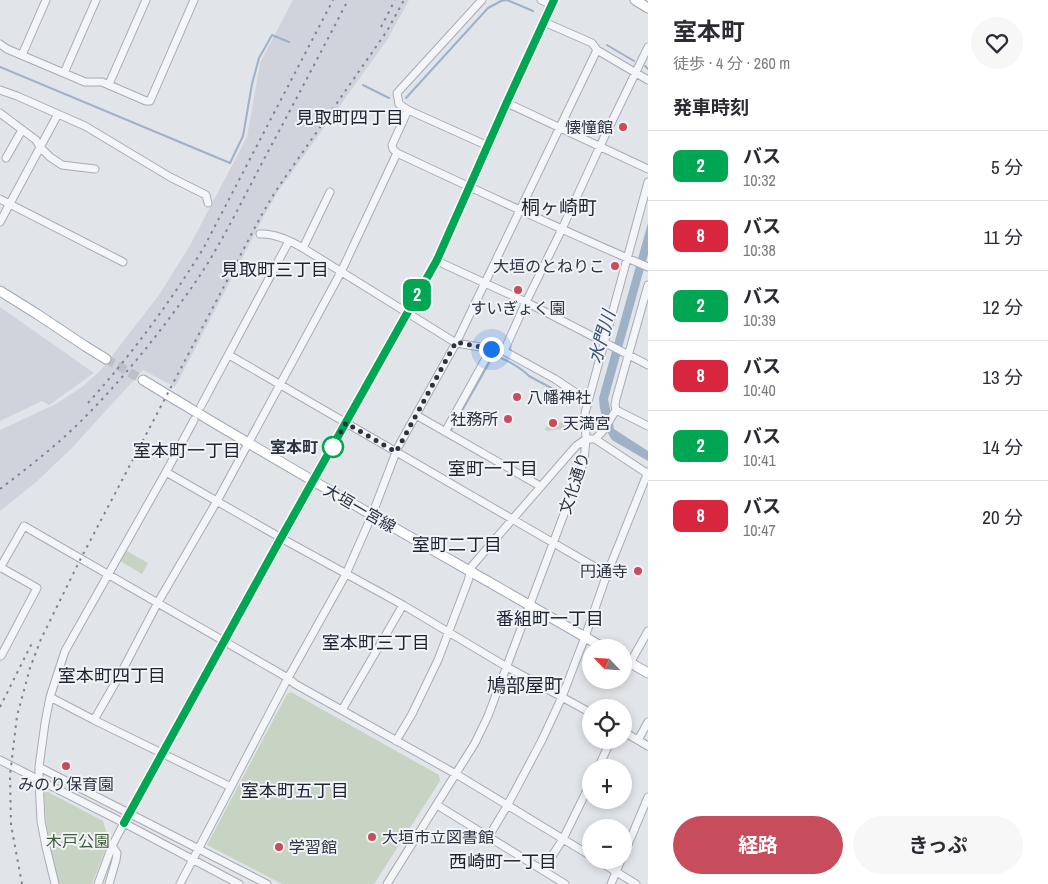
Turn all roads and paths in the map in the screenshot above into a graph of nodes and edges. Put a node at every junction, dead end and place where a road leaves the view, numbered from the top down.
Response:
1 (46, 0) edge
2 (96, 0) edge
3 (146, 0) edge
4 (194, 0) edge
5 (482, 0) edge
6 (541, 0) edge
7 (635, 0) edge
8 (553, 3) edge
9 (648, 8) edge
10 (544, 22) junction
11 (0, 44) edge
12 (648, 48) edge
13 (597, 50) junction
14 (22, 55) junction
15 (64, 73) junction
16 (636, 73) junction
17 (648, 80) edge
18 (109, 84) junction
19 (0, 90) edge
20 (507, 102) junction
21 (408, 110) junction
22 (0, 113) edge
23 (58, 114) junction
24 (560, 127) junction
25 (22, 130) junction
26 (488, 146) junction
27 (600, 146) junction
28 (40, 147) junction
29 (397, 153) junction
30 (6, 158) dead end
31 (95, 169) dead end
32 (648, 169) edge
33 (648, 182) edge
34 (470, 187) junction
35 (330, 192) dead end
36 (0, 199) edge
37 (208, 203) dead end
38 (10, 204) junction
39 (520, 210) junction
40 (0, 222) edge
41 (562, 229) junction
42 (260, 234) dead end
43 (289, 241) junction
44 (304, 248) junction
45 (437, 260) junction
46 (631, 260) junction
47 (122, 262) dead end
48 (648, 267) edge
49 (341, 272) junction
50 (484, 283) junction
51 (648, 285) edge
52 (0, 292) edge
53 (526, 302) junction
54 (408, 312) junction
55 (456, 342) junction
56 (604, 342) junction
57 (491, 349) junction
58 (504, 351) junction
59 (626, 353) junction
60 (229, 355) junction
61 (106, 359) tunnel mouth
62 (648, 365) edge
63 (143, 380) tunnel mouth
64 (279, 385) junction
65 (588, 401) junction
66 (201, 406) dead end
67 (614, 412) junction
68 (416, 415) junction
69 (194, 420) dead end
70 (346, 423) junction
71 (648, 426) edge
72 (445, 432) junction
73 (586, 439) junction
74 (595, 439) junction
75 (248, 443) junction
76 (396, 452) junction
77 (166, 472) junction
78 (648, 473) edge
79 (314, 481) junction
80 (540, 486) junction
81 (217, 501) junction
82 (372, 516) junction
83 (512, 519) junction
84 (281, 538) junction
85 (553, 543) junction
86 (0, 568) edge
87 (471, 572) junction
88 (108, 574) junction
89 (346, 574) junction
90 (607, 574) junction
91 (157, 604) junction
92 (403, 604) junction
93 (530, 606) junction
94 (648, 631) edge
95 (448, 632) junction
96 (585, 637) junction
97 (588, 639) edge
98 (224, 641) junction
99 (632, 654) edge
100 (0, 656) edge
101 (632, 664) edge
102 (507, 667) junction
103 (648, 673) edge
104 (288, 678) junction
105 (50, 697) junction
106 (562, 697) junction
107 (582, 708) edge
108 (342, 710) junction
109 (94, 720) junction
110 (648, 722) edge
111 (632, 737) edge
112 (638, 740) junction
113 (396, 741) junction
114 (648, 746) edge
115 (162, 754) junction
116 (1, 763) edge
117 (39, 767) junction
118 (456, 774) junction
119 (39, 780) junction
120 (230, 787) junction
121 (648, 797) edge
122 (582, 801) edge
123 (437, 804) junction
124 (507, 806) junction
125 (128, 813) junction
126 (124, 823) junction
127 (632, 835) edge
128 (488, 836) junction
129 (564, 839) junction
130 (112, 846) junction
131 (199, 849) junction
132 (582, 850) edge
133 (193, 860) junction
134 (611, 869) edge
135 (617, 869) edge
136 (543, 870) junction
137 (616, 872) junction
138 (55, 884) edge
139 (98, 884) edge
140 (109, 884) edge
141 (180, 884) edge
142 (239, 884) edge
143 (267, 884) edge
144 (386, 884) edge
145 (565, 884) edge
146 (610, 884) edge
147 (636, 884) edge

1 - 14 street
2 - 15 street
3 - 18 street
4 - 18 street
5 - 21 street
6 - 8 street
7 - 9 main road
8 - 10 street
10 - 13 street
10 - 20 street
11 - 14 street
12 - 16 street
13 - 16 street
13 - 24 street
14 - 15 street
15 - 18 street
16 - 17 street
16 - 27 street
19 - 23 street
20 - 24 street
20 - 26 street
21 - 26 street
21 - 29 street
22 - 25 street
23 - 28 street
23 - 37 street
24 - 27 street
24 - 39 street
25 - 28 street
25 - 30 street
26 - 34 street
27 - 32 street
27 - 41 street
28 - 31 street
28 - 38 street
29 - 34 street
29 - 49 street
33 - 46 street, 文化通り
34 - 39 street
34 - 45 street
35 - 44 street
36 - 38 street
38 - 40 street
38 - 47 street
39 - 41 street
39 - 50 street
41 - 46 street
41 - 53 street
42 - 43 street
43 - 44 street
43 - 60 street
44 - 49 street
45 - 50 street
45 - 54 street
46 - 48 street
46 - 56 street, 文化通り
49 - 54 street
49 - 64 street
50 - 53 street
50 - 55 street
51 - 59 street
52 - 61 main road
53 - 56 street
53 - 58 street
54 - 55 street
54 - 70 street
55 - 57 street
55 - 68 street
56 - 59 street
56 - 65 street, 文化通り
57 - 58 street
57 - 72 street
58 - 65 street
59 - 62 street
59 - 67 street
60 - 64 street
60 - 66 street
63 - 75 main road, 大垣一宮線
64 - 70 street
64 - 75 street
65 - 73 street, 文化通り
67 - 71 street
67 - 74 street
68 - 72 street
68 - 76 street
69 - 77 street
70 - 76 street
70 - 79 street
72 - 80 street
73 - 74 street
73 - 80 street
73 - 85 street, 文化通り
74 - 78 street
75 - 79 main road, 大垣一宮線
75 - 81 street
76 - 82 street
76 - 83 street
77 - 81 street
77 - 88 street
78 - 90 street
79 - 82 main road, 大垣一宮線
79 - 84 street
80 - 83 street
81 - 84 street
81 - 91 street
82 - 87 main road, 大垣一宮線
82 - 89 street
83 - 85 street
83 - 87 street
84 - 89 street
84 - 98 street
85 - 90 street
85 - 93 street, 文化通り
86 - 88 street
86 - 100 street
87 - 93 main road, 大垣一宮線
87 - 95 street
88 - 91 street
88 - 105 street
89 - 92 street
89 - 104 street
90 - 96 street
91 - 98 street
91 - 109 street
92 - 95 street
92 - 108 street
93 - 96 main road, 大垣一宮線
93 - 102 street, 文化通り
94 - 99 street
95 - 102 street
95 - 113 street
96 - 97 main road, 大垣一宮線
96 - 106 street
98 - 104 street
98 - 115 street
101 - 103 main road
102 - 106 street
102 - 118 street, 文化通り
104 - 108 street
104 - 120 street
105 - 109 street
105 - 117 street
106 - 107 street
106 - 124 street
108 - 113 street
109 - 115 street
110 - 112 street
111 - 112 street
112 - 114 street
113 - 118 street
115 - 120 street
115 - 125 street
116 - 119 street
117 - 119 street
117 - 125 street
118 - 123 street, 文化通り
118 - 124 street
119 - 126 street
119 - 138 street
120 - 131 street
121 - 127 street
122 - 129 street
123 - 128 street
123 - 144 street, 文化通り
124 - 128 street
124 - 129 street
125 - 126 street
125 - 131 street
126 - 130 street
126 - 133 street
128 - 136 street
129 - 132 street
129 - 136 street
130 - 139 street
130 - 140 street
131 - 133 street
131 - 143 street
133 - 141 street
133 - 142 street
134 - 137 street
135 - 137 street
136 - 145 street
137 - 146 street
137 - 147 street

